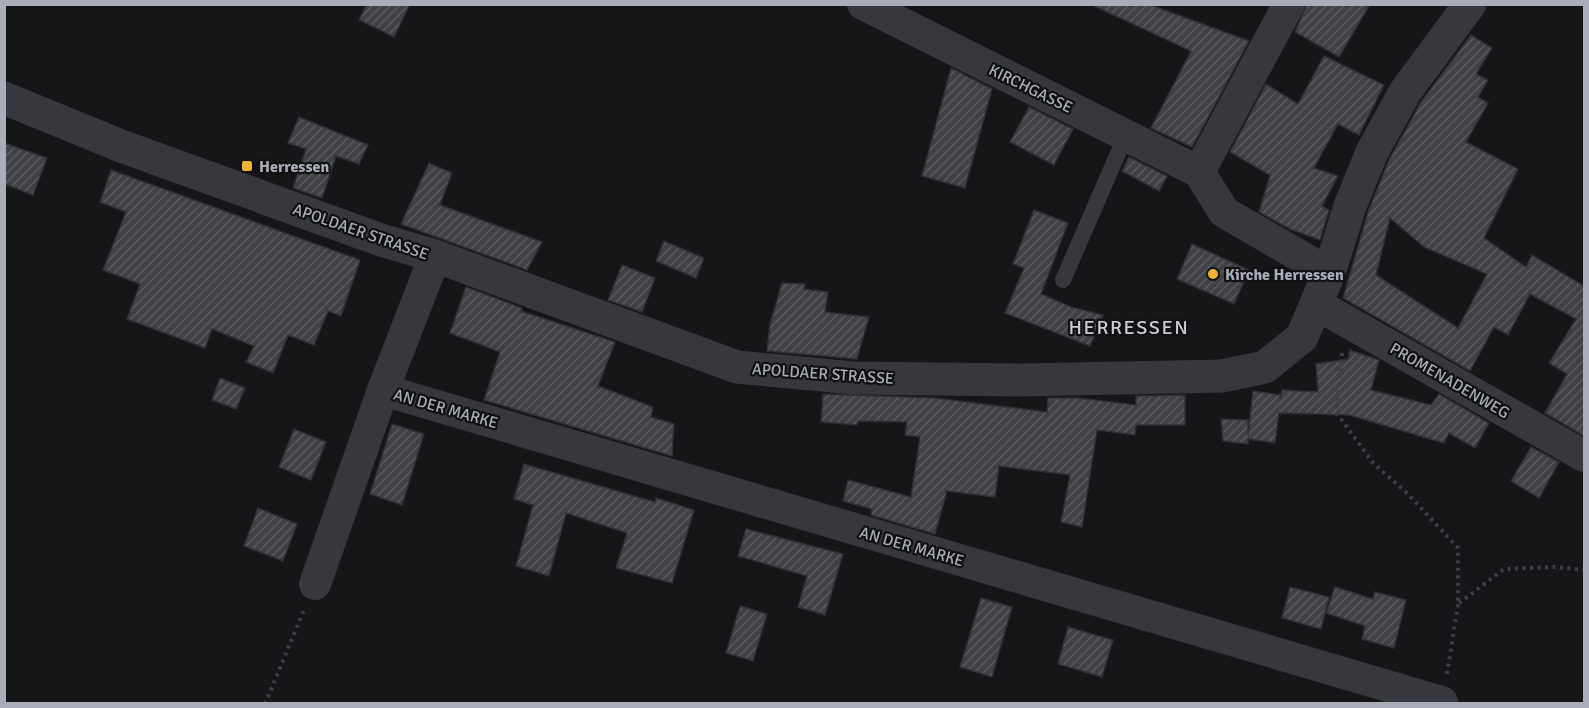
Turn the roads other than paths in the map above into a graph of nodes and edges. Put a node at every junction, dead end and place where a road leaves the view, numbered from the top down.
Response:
1 (863, 4) edge
2 (1289, 4) edge
3 (1470, 4) edge
4 (4, 98) edge
5 (1126, 135) junction
6 (1199, 172) junction
7 (435, 256) junction
8 (1329, 273) junction
9 (1063, 280) dead end
10 (1316, 304) junction
11 (383, 390) junction
12 (1584, 456) edge
13 (315, 584) road end
14 (1442, 702) edge

1 - 5 street, KIRCHGASSE
2 - 6 street
3 - 8 street, APOLDAER STRASSE
4 - 7 street, APOLDAER STRASSE
5 - 6 street, KIRCHGASSE
5 - 9 lane
6 - 8 street
7 - 10 street, APOLDAER STRASSE
7 - 11 street, AN DER MARKE
8 - 10 street, APOLDAER STRASSE
10 - 12 street, PROMENADENWEG
11 - 13 street, AN DER MARKE
11 - 14 street, AN DER MARKE

